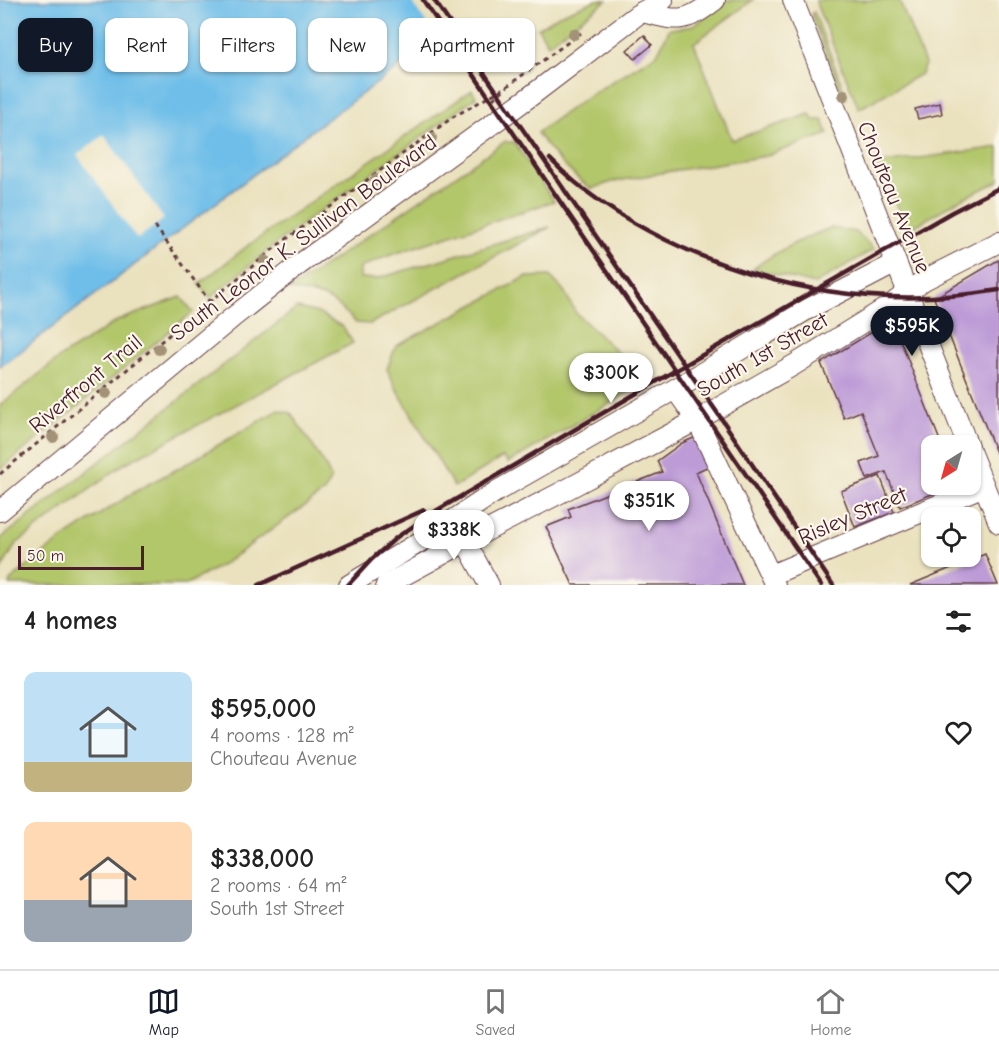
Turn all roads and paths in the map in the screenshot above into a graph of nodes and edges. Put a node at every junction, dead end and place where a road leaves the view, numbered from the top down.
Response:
1 (663, 0) edge
2 (716, 0) edge
3 (792, 0) edge
4 (642, 12) junction
5 (554, 52) dead end
6 (155, 226) dead end
7 (999, 242) edge
8 (896, 263) junction
9 (907, 292) junction
10 (209, 301) junction
11 (675, 389) junction
12 (697, 420) junction
13 (964, 435) edge
14 (0, 474) edge
15 (981, 478) edge
16 (984, 486) junction
17 (0, 511) edge
18 (454, 518) junction
19 (999, 523) edge
20 (465, 542) junction
21 (773, 580) edge
22 (349, 585) edge
23 (386, 585) edge
24 (489, 585) edge

1 - 4 street, South Leonor K. Sullivan Boulevard
2 - 4 street
3 - 8 street, Chouteau Avenue
4 - 17 street, South Leonor K. Sullivan Boulevard
5 - 10 path, Riverfront Trail
6 - 10 path
7 - 9 street, South 1st Street
8 - 9 street, Chouteau Avenue
8 - 11 street, South 1st Street
9 - 12 street, South 1st Street
9 - 13 street, Chouteau Avenue
10 - 14 path, Riverfront Trail
11 - 12 street
11 - 18 street, South 1st Street
12 - 20 street, South 1st Street
12 - 21 street
15 - 16 street
16 - 19 street
16 - 21 street, Risley Street
18 - 20 street
18 - 22 street, South 1st Street
20 - 23 street, South 1st Street
20 - 24 street

